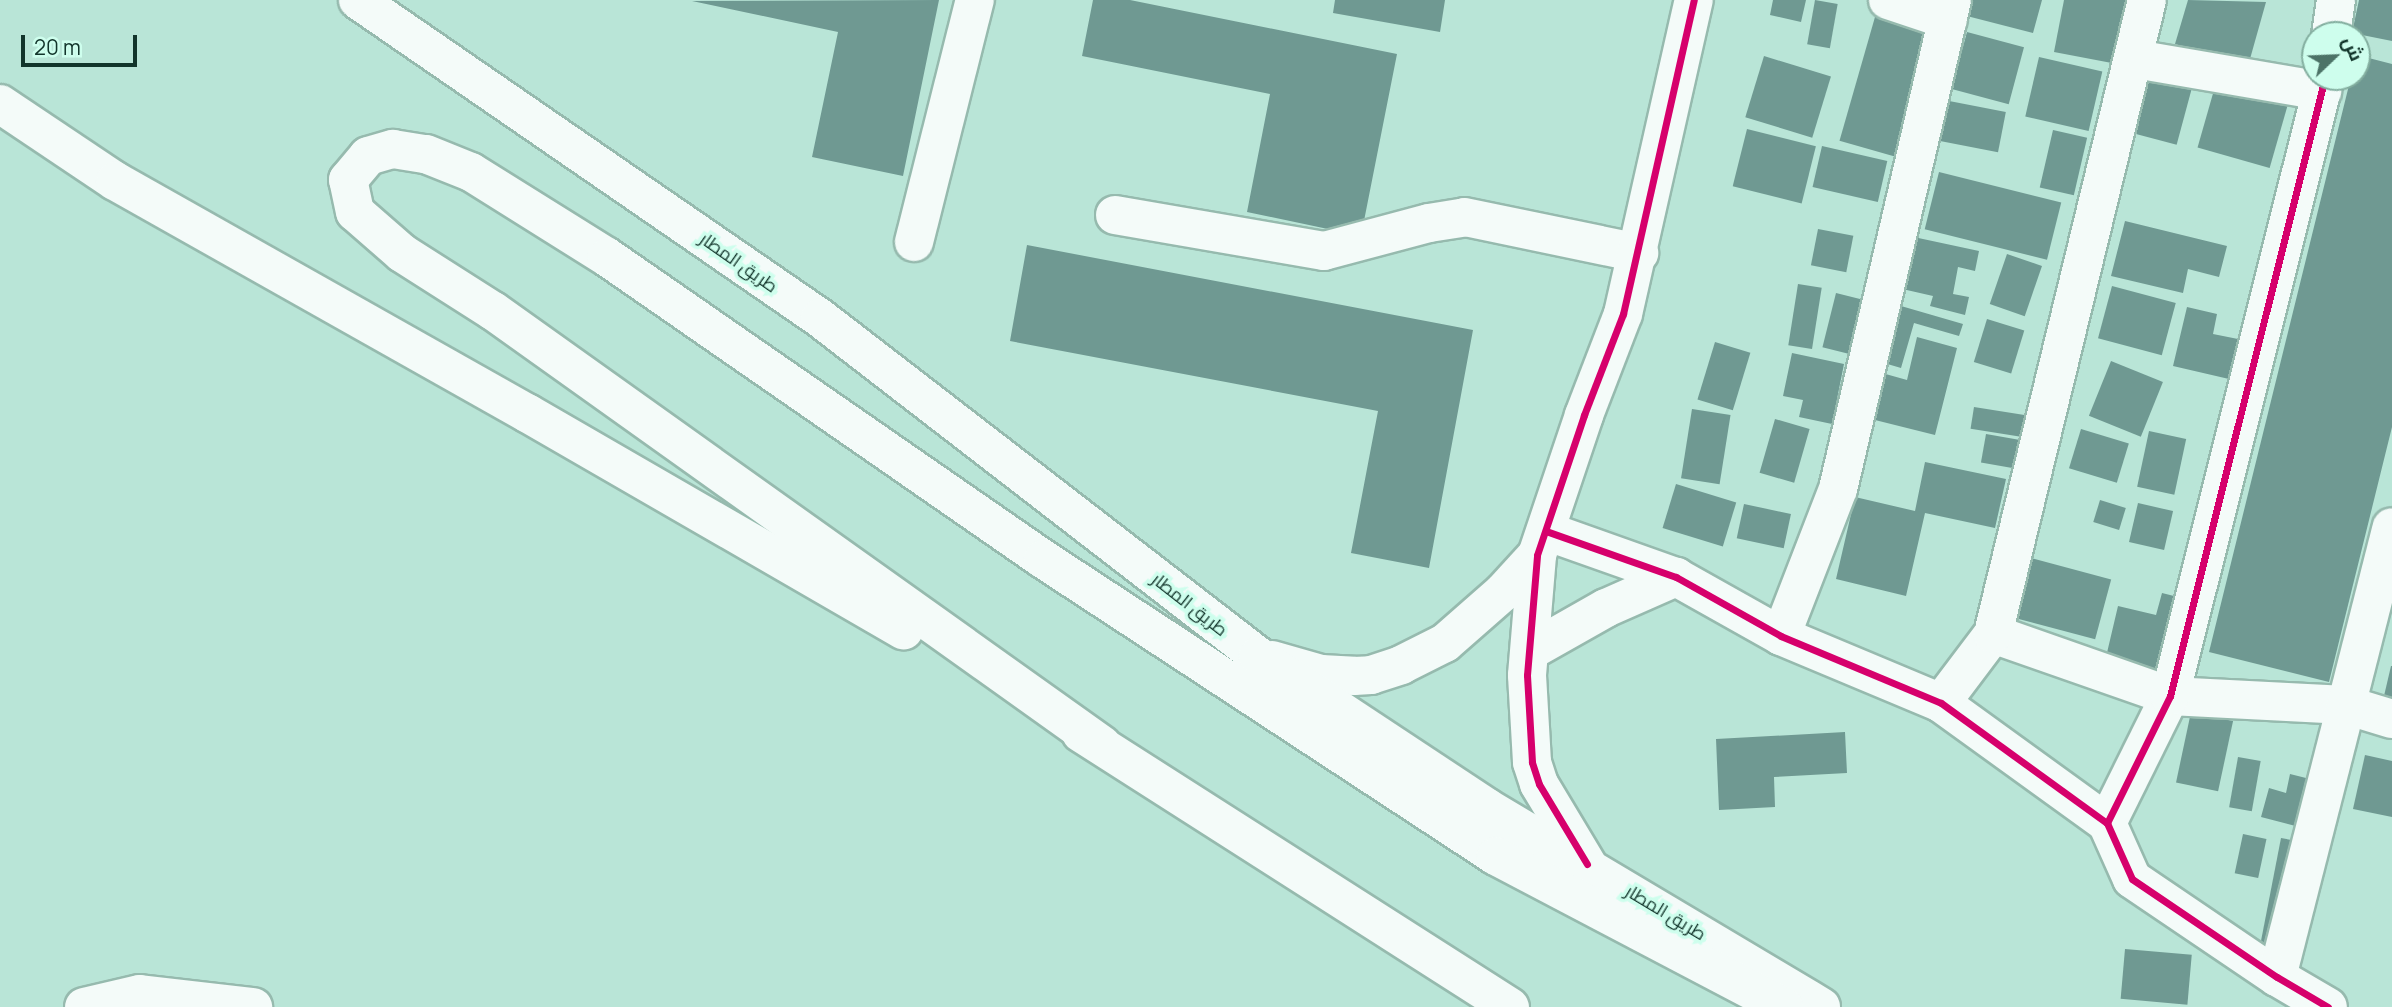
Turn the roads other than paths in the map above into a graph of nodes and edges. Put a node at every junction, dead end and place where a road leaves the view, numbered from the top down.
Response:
1 (358, 0) edge
2 (975, 0) edge
3 (1694, 0) edge
4 (1888, 0) edge
5 (2147, 0) edge
6 (2336, 0) edge
7 (1950, 10) edge
8 (2333, 21) edge
9 (2135, 59) junction
10 (2301, 81) edge
11 (2321, 91) edge
12 (0, 104) edge
13 (1115, 215) dead end
14 (914, 242) dead end
15 (1639, 253) junction
16 (2392, 527) edge
17 (1542, 543) junction
18 (1676, 577) junction
19 (1993, 635) junction
20 (1781, 636) junction
21 (1530, 651) junction
22 (1258, 656) junction
23 (2171, 696) junction
24 (1941, 703) junction
25 (2346, 705) junction
26 (2392, 719) edge
27 (1102, 745) junction
28 (2107, 823) junction
29 (1587, 864) junction
30 (2277, 977) junction
31 (83, 1007) edge
32 (253, 1007) edge
33 (1510, 1007) edge
34 (1784, 1007) edge
35 (1821, 1007) edge
36 (2328, 1007) edge

1 - 22 main road, طريق المطار
2 - 14 main road
3 - 15 main road
4 - 7 main road
5 - 9 main road
6 - 8 main road
7 - 20 main road
9 - 10 main road
9 - 19 main road
11 - 23 main road
12 - 27 main road
13 - 15 main road
15 - 17 main road
16 - 25 main road
17 - 18 main road
17 - 21 main road
17 - 22 main road
18 - 20 main road
18 - 21 main road
19 - 23 main road
19 - 24 main road
20 - 24 main road
21 - 29 main road
22 - 29 main road, طريق المطار
23 - 25 main road
23 - 28 main road
24 - 28 main road
25 - 26 main road
25 - 30 main road
27 - 33 main road
27 - 34 main road
28 - 30 main road
29 - 35 main road, طريق المطار
30 - 36 main road
31 - 32 main road

